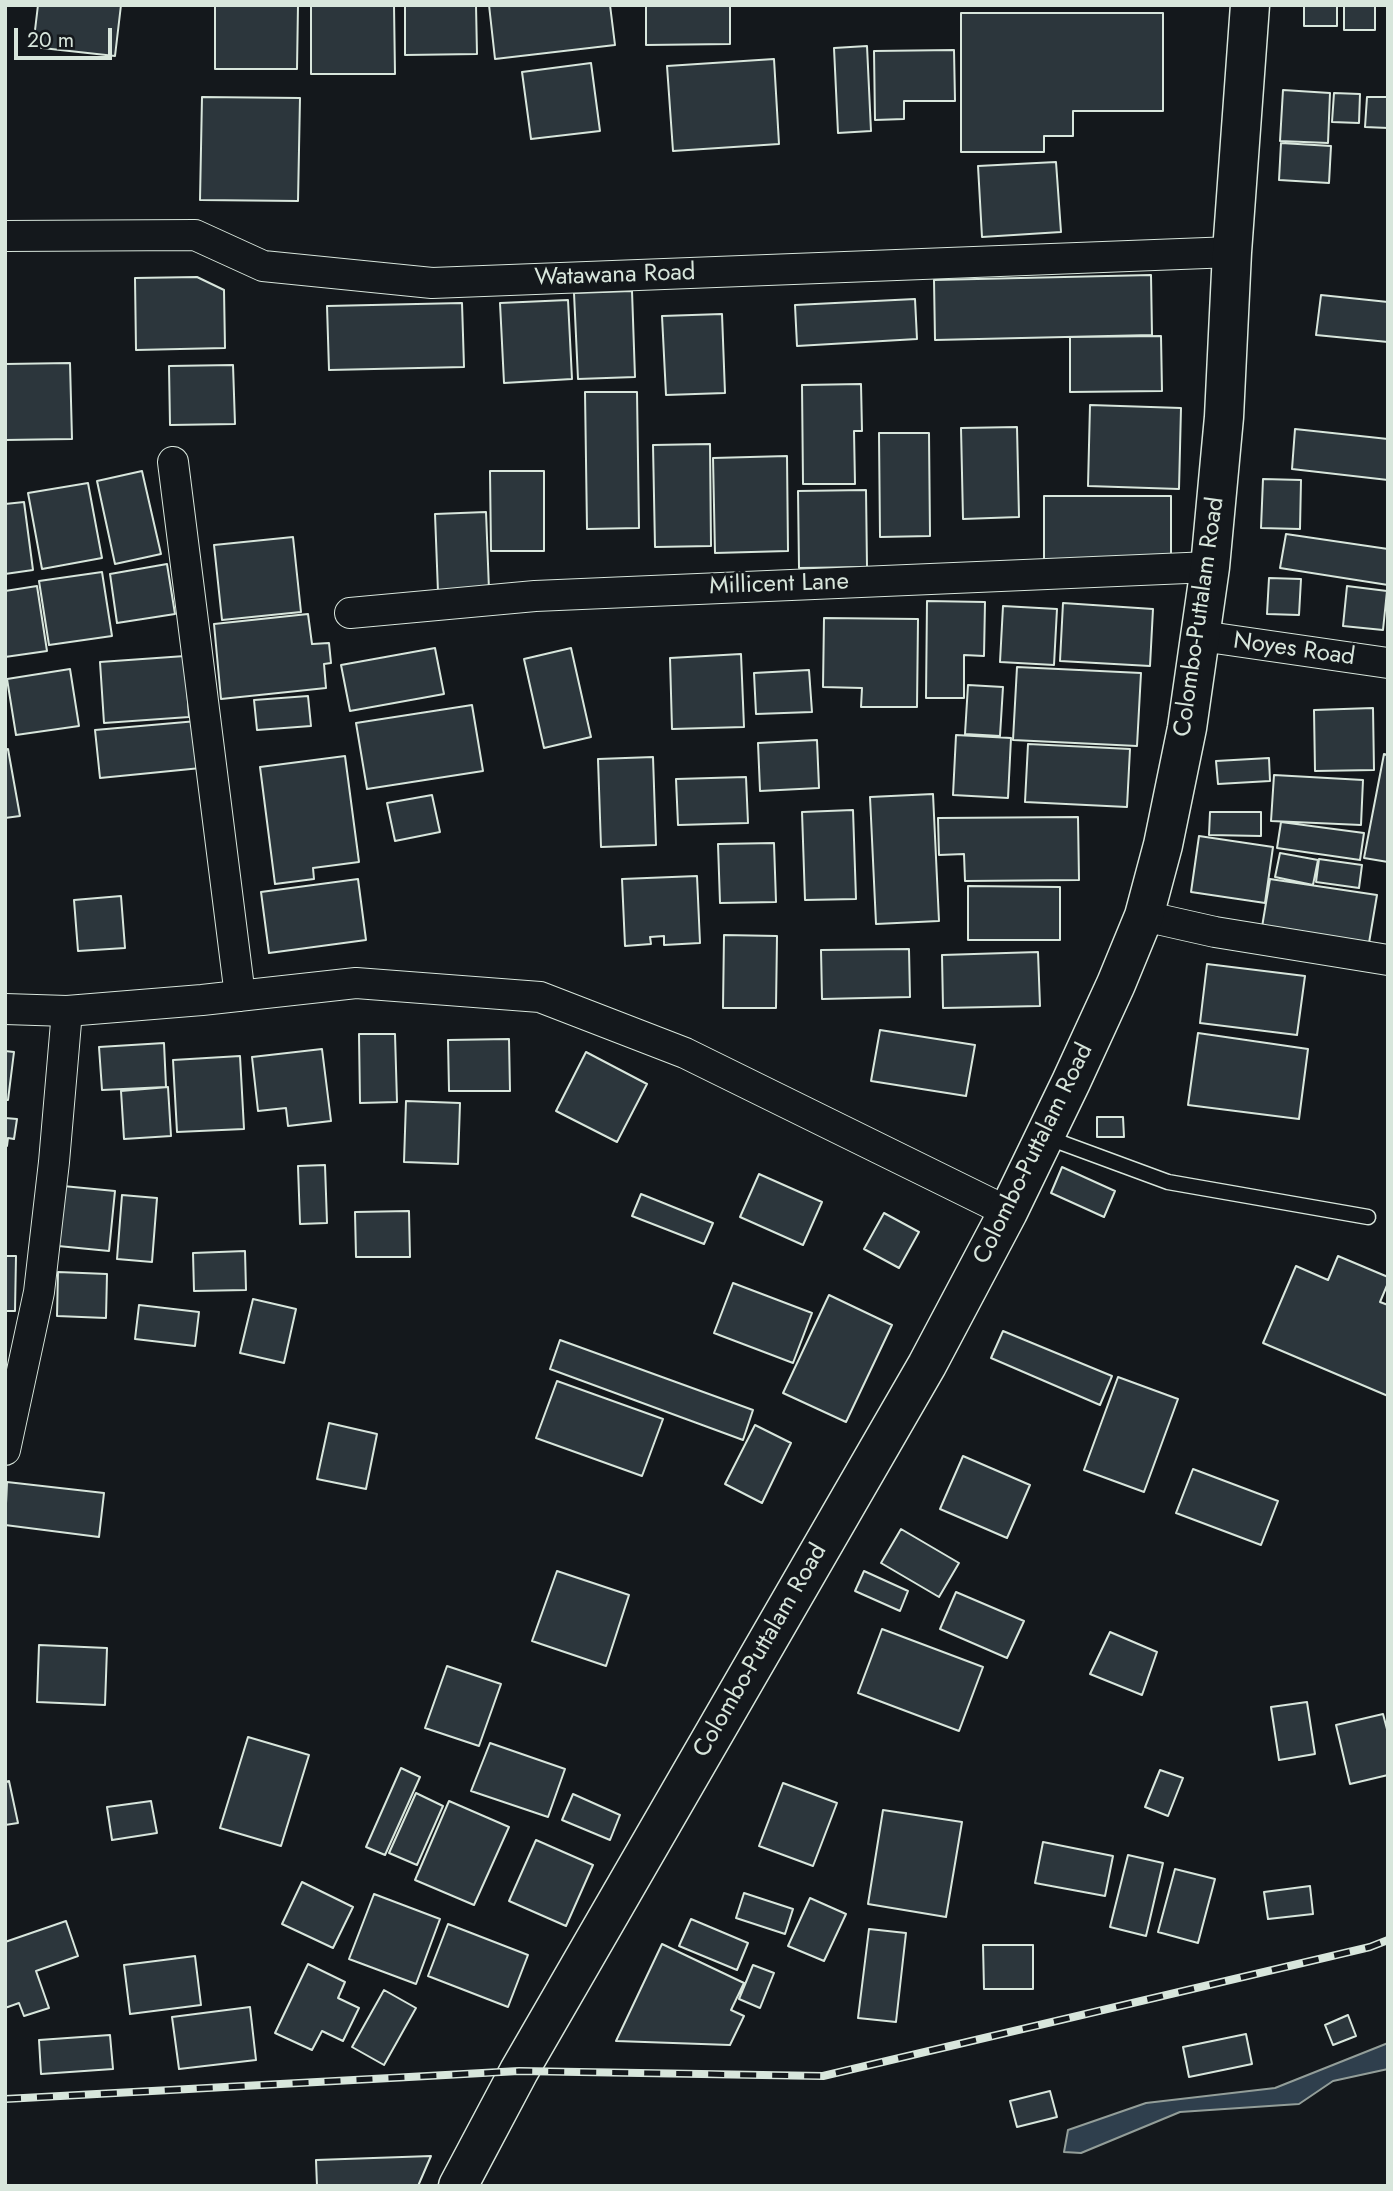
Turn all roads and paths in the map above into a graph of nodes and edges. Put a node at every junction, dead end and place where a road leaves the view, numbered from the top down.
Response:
1 (1250, 5) edge
2 (5, 236) edge
3 (1232, 253) junction
4 (173, 462) dead end
5 (1210, 567) junction
6 (350, 612) dead end
7 (1201, 636) junction
8 (1388, 663) edge
9 (1144, 916) junction
10 (1388, 960) edge
11 (240, 996) junction
12 (5, 1009) edge
13 (67, 1011) junction
14 (1044, 1136) junction
15 (1008, 1212) junction
16 (1368, 1216) dead end
17 (5, 1450) edge
18 (458, 2186) edge

1 - 3 highway, Colombo-Puttalam Road
2 - 3 street, Watawana Road
3 - 5 highway, Colombo-Puttalam Road
4 - 11 street
5 - 6 street, Millicent Lane
5 - 7 highway, Colombo-Puttalam Road
7 - 8 street, Noyes Road
7 - 9 highway, Colombo-Puttalam Road
9 - 10 street
9 - 14 highway, Colombo-Puttalam Road
11 - 13 street
11 - 15 street
12 - 13 street
13 - 17 street
14 - 15 highway, Colombo-Puttalam Road
14 - 16 lane
15 - 18 highway, Colombo-Puttalam Road

